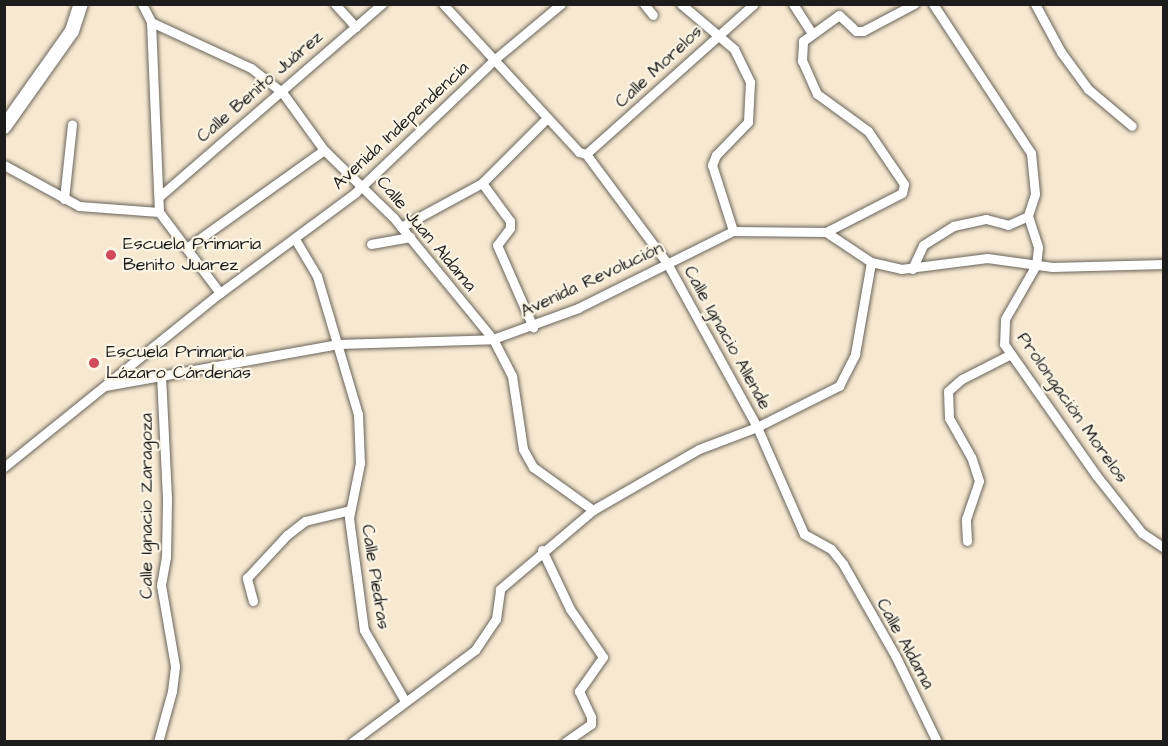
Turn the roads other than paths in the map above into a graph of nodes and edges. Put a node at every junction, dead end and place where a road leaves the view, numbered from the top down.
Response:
1 (81, 4) edge
2 (142, 4) edge
3 (335, 4) edge
4 (382, 4) edge
5 (443, 4) edge
6 (644, 4) edge
7 (681, 4) edge
8 (754, 4) edge
9 (793, 4) edge
10 (914, 4) edge
11 (933, 4) edge
12 (1035, 4) edge
13 (560, 5) edge
14 (653, 15) dead end
15 (151, 22) junction
16 (356, 27) junction
17 (811, 32) junction
18 (717, 35) junction
19 (495, 59) junction
20 (282, 92) junction
21 (547, 118) junction
22 (5, 122) edge
23 (72, 124) dead end
24 (1132, 126) dead end
25 (324, 150) junction
26 (586, 154) junction
27 (4, 165) edge
28 (482, 183) junction
29 (364, 185) junction
30 (160, 196) junction
31 (64, 199) junction
32 (159, 212) junction
33 (1028, 216) junction
34 (401, 227) junction
35 (733, 231) junction
36 (826, 232) junction
37 (410, 237) junction
38 (296, 239) junction
39 (371, 244) dead end
40 (188, 247) junction
41 (871, 262) junction
42 (667, 263) junction
43 (1164, 264) edge
44 (1036, 265) junction
45 (912, 269) junction
46 (220, 293) junction
47 (533, 327) junction
48 (493, 339) junction
49 (338, 344) junction
50 (1011, 354) junction
51 (161, 376) junction
52 (105, 386) junction
53 (757, 427) junction
54 (4, 467) edge
55 (350, 510) junction
56 (593, 510) junction
57 (967, 541) dead end
58 (1164, 548) edge
59 (542, 550) junction
60 (843, 564) joint
61 (253, 601) dead end
62 (405, 701) junction
63 (158, 741) edge
64 (352, 741) edge
65 (566, 741) edge
66 (937, 741) edge

1 - 22 main road
2 - 15 street
3 - 16 street
4 - 16 street, Calle Benito Juárez
5 - 19 street, Calle Ignacio Allende
6 - 14 street
7 - 18 street
8 - 18 street, Calle Morelos
9 - 17 street
10 - 17 street
11 - 33 street
12 - 24 street
13 - 19 street, Avenida Independencia
15 - 20 street, Calle Juan Aldama
15 - 30 street
16 - 20 street, Calle Benito Juárez
17 - 36 street, Avenida Revolución
18 - 26 street, Calle Morelos
18 - 35 street
19 - 21 street, Calle Ignacio Allende
19 - 29 street, Avenida Independencia
20 - 25 street, Calle Juan Aldama
20 - 30 street, Calle Benito Juárez
21 - 26 street, Calle Ignacio Allende
21 - 28 street
23 - 31 street
25 - 29 street, Calle Juan Aldama
25 - 40 street
26 - 42 street, Calle Ignacio Allende
27 - 31 street
28 - 34 street
28 - 47 street
29 - 34 street, Calle Juan Aldama
29 - 38 street, Avenida Independencia
30 - 32 street
31 - 32 street
32 - 40 street
33 - 44 street
33 - 45 street
34 - 37 street, Calle Juan Aldama
35 - 36 street, Avenida Revolución
35 - 42 street, Avenida Revolución
36 - 41 street
37 - 39 street
37 - 48 street, Calle Juan Aldama
38 - 46 street, Avenida Independencia
38 - 49 street, Calle Piedras
40 - 46 street
41 - 45 street
41 - 53 street
42 - 47 street, Avenida Revolución
42 - 53 street, Calle Ignacio Allende
43 - 44 street
44 - 45 street
44 - 50 street, Prolongación Morelos
46 - 52 street, Avenida Independencia
47 - 48 street, Avenida Revolución
48 - 49 street, Avenida Revolución
48 - 56 street, Calle Juan Aldama
49 - 51 street, Avenida Revolución
49 - 55 street, Calle Piedras
50 - 57 street
50 - 58 street, Prolongación Morelos
51 - 52 street, Avenida Revolución
51 - 63 street, Calle Ignacio Zaragoza
52 - 54 street, Avenida Independencia
53 - 56 street
53 - 60 street, Calle Ignacio Allende
55 - 61 street
55 - 62 street, Calle Piedras
56 - 59 street
59 - 62 street
59 - 65 street
60 - 66 street, Calle Aldama
62 - 64 street

